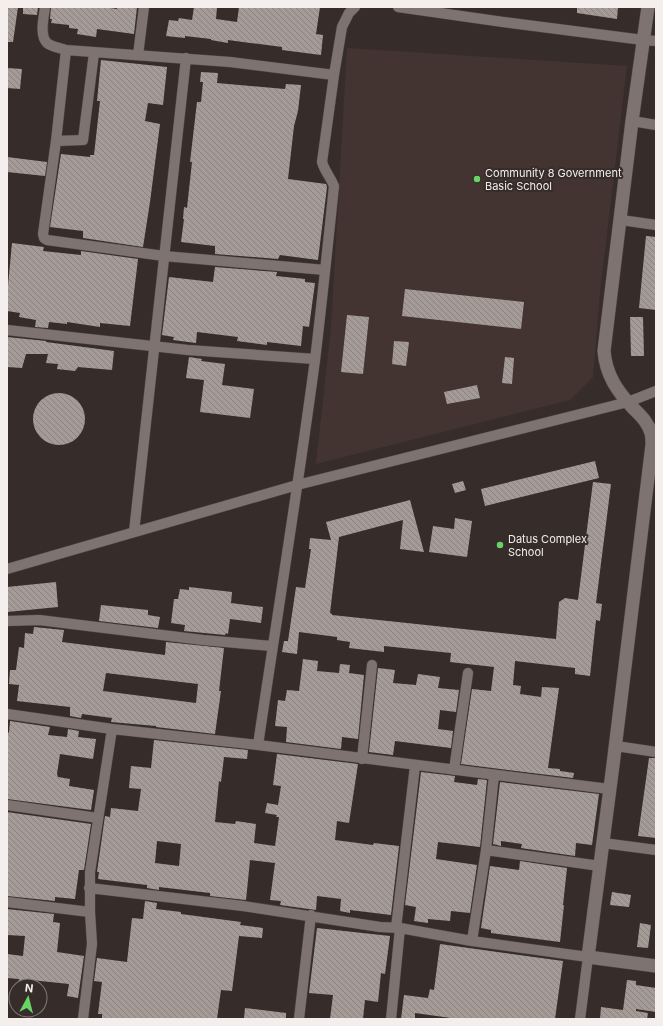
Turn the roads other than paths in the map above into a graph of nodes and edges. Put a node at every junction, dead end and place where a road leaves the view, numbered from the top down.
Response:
1 (45, 7) edge
2 (144, 7) edge
3 (356, 7) edge
4 (398, 7) edge
5 (648, 7) edge
6 (462, 12) edge
7 (650, 40) edge
8 (66, 50) junction
9 (94, 52) junction
10 (138, 55) junction
11 (186, 58) junction
12 (334, 75) junction
13 (632, 121) junction
14 (656, 125) edge
15 (56, 141) junction
16 (621, 220) junction
17 (656, 225) edge
18 (164, 256) junction
19 (325, 270) junction
20 (7, 330) edge
21 (155, 346) junction
22 (315, 359) junction
23 (656, 391) edge
24 (628, 402) junction
25 (297, 485) junction
26 (134, 532) junction
27 (7, 568) edge
28 (7, 621) edge
29 (272, 646) junction
30 (372, 665) dead end
31 (468, 673) dead end
32 (7, 714) edge
33 (112, 729) junction
34 (258, 745) junction
35 (616, 746) junction
36 (656, 752) edge
37 (362, 759) junction
38 (415, 766) junction
39 (454, 770) junction
40 (494, 775) junction
41 (609, 789) junction
42 (7, 805) edge
43 (98, 818) junction
44 (603, 843) junction
45 (486, 850) junction
46 (656, 850) edge
47 (600, 866) junction
48 (89, 888) junction
49 (7, 902) edge
50 (90, 912) junction
51 (311, 915) junction
52 (398, 928) junction
53 (472, 941) junction
54 (588, 957) junction
55 (656, 966) edge
56 (83, 1019) edge
57 (299, 1019) edge
58 (391, 1019) edge
59 (580, 1019) edge

1 - 8 street
2 - 10 street
3 - 12 street
4 - 6 street
5 - 7 street
6 - 7 street
7 - 13 street
8 - 9 street
8 - 15 street
9 - 10 street
9 - 15 street
10 - 11 street
11 - 12 street
11 - 18 street
12 - 19 street
13 - 14 street
13 - 16 street
15 - 18 street
16 - 17 street
16 - 24 street
18 - 19 street
18 - 21 street
19 - 22 street
20 - 21 street
21 - 22 street
21 - 26 street
22 - 25 street
23 - 24 street
24 - 25 street
24 - 35 street
25 - 26 street
25 - 29 street
26 - 27 street
28 - 29 street
29 - 34 street
30 - 37 street
31 - 39 street
32 - 33 street
33 - 34 street
33 - 43 street
34 - 37 street
35 - 36 street
35 - 41 street
37 - 38 street
38 - 39 street
38 - 52 street
39 - 40 street
40 - 41 street
40 - 45 street
41 - 44 street
42 - 43 street
43 - 48 street
44 - 46 street
44 - 47 street
45 - 47 street
45 - 53 street
47 - 54 street
48 - 50 street
48 - 51 street
49 - 50 street
50 - 56 street
51 - 52 street
51 - 57 street
52 - 53 street
52 - 58 street
53 - 54 street
54 - 55 street
54 - 59 street

